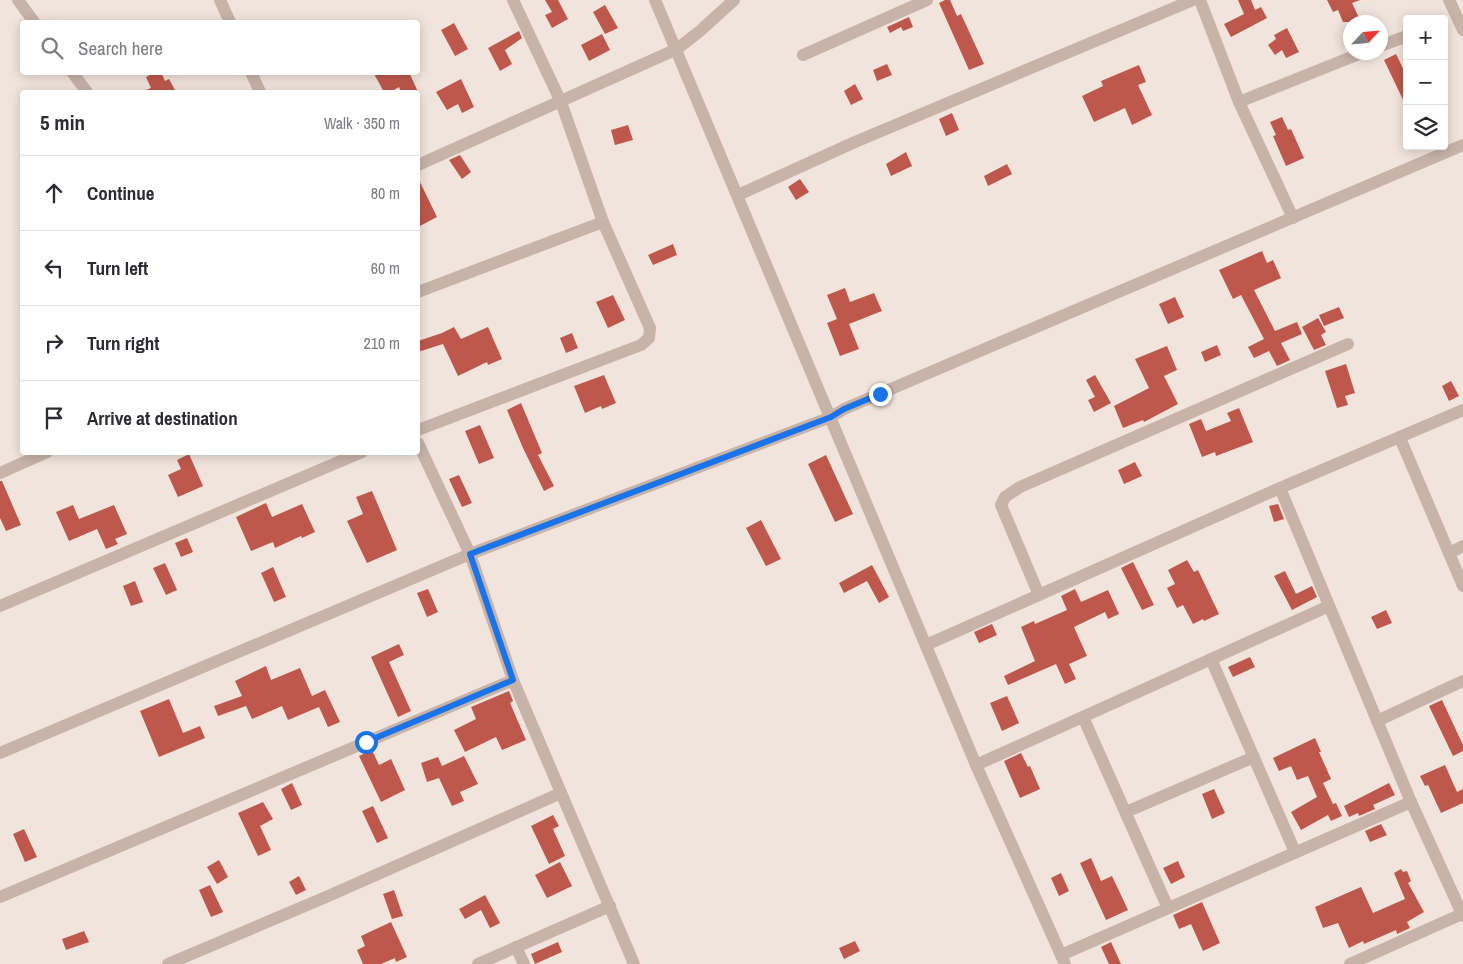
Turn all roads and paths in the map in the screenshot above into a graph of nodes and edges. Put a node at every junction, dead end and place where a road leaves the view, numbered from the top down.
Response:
1 (18, 0) edge
2 (220, 0) edge
3 (513, 0) edge
4 (655, 0) edge
5 (734, 0) edge
6 (927, 0) edge
7 (1193, 0) edge
8 (1200, 0) edge
9 (1448, 0) edge
10 (1454, 17) edge
11 (33, 20) edge
12 (229, 20) edge
13 (1463, 30) edge
14 (1403, 37) edge
15 (1388, 43) edge
16 (677, 49) junction
17 (803, 55) dead end
18 (1344, 60) edge
19 (74, 75) edge
20 (252, 75) edge
21 (86, 90) edge
22 (259, 90) edge
23 (561, 102) junction
24 (1239, 102) junction
25 (1463, 145) edge
26 (420, 164) edge
27 (738, 195) junction
28 (1293, 218) junction
29 (603, 222) junction
30 (420, 291) edge
31 (1348, 344) dead end
32 (1463, 410) edge
33 (831, 417) junction
34 (420, 429) edge
35 (1400, 438) junction
36 (420, 446) edge
37 (40, 455) edge
38 (355, 455) edge
39 (0, 473) edge
40 (1280, 488) junction
41 (1463, 546) edge
42 (1449, 552) junction
43 (470, 554) junction
44 (1463, 586) edge
45 (1039, 595) junction
46 (0, 606) edge
47 (1330, 606) junction
48 (926, 645) junction
49 (1211, 659) junction
50 (513, 680) junction
51 (1463, 681) edge
52 (1083, 717) junction
53 (1377, 721) junction
54 (0, 753) edge
55 (1254, 757) junction
56 (976, 765) junction
57 (561, 793) junction
58 (1411, 802) junction
59 (1126, 812) junction
60 (1295, 852) junction
61 (0, 897) edge
62 (610, 906) junction
63 (1168, 908) junction
64 (1462, 915) edge
65 (516, 947) junction
66 (1063, 960) edge
67 (168, 964) edge
68 (478, 964) edge
69 (524, 964) edge
70 (634, 964) edge
71 (1350, 964) edge

1 - 11 street
2 - 12 street
3 - 23 street
4 - 16 street
5 - 16 street
6 - 17 street
7 - 27 street
8 - 24 street
9 - 10 street
10 - 13 street
14 - 15 street
16 - 23 street
16 - 27 street
18 - 24 street
19 - 21 street
20 - 22 street
23 - 26 street
23 - 29 street
24 - 28 street
25 - 28 street
27 - 33 street
28 - 33 street
29 - 30 street
29 - 34 street
31 - 45 street
32 - 35 street
33 - 43 street
33 - 48 street
35 - 40 street
35 - 42 street
36 - 43 street
37 - 39 street
38 - 46 street
40 - 45 street
40 - 47 street
41 - 42 street
42 - 44 street
43 - 50 street
43 - 54 street
45 - 48 street
47 - 49 street
47 - 53 street
48 - 56 street
49 - 52 street
49 - 55 street
50 - 57 street
50 - 61 street
51 - 53 street
52 - 56 street
52 - 59 street
53 - 58 street
55 - 59 street
55 - 60 street
56 - 66 street
57 - 62 street
57 - 67 street
58 - 60 street
58 - 64 street
59 - 63 street
60 - 63 street
62 - 65 street
62 - 70 street
63 - 66 street
64 - 71 street
65 - 68 street
65 - 69 street

